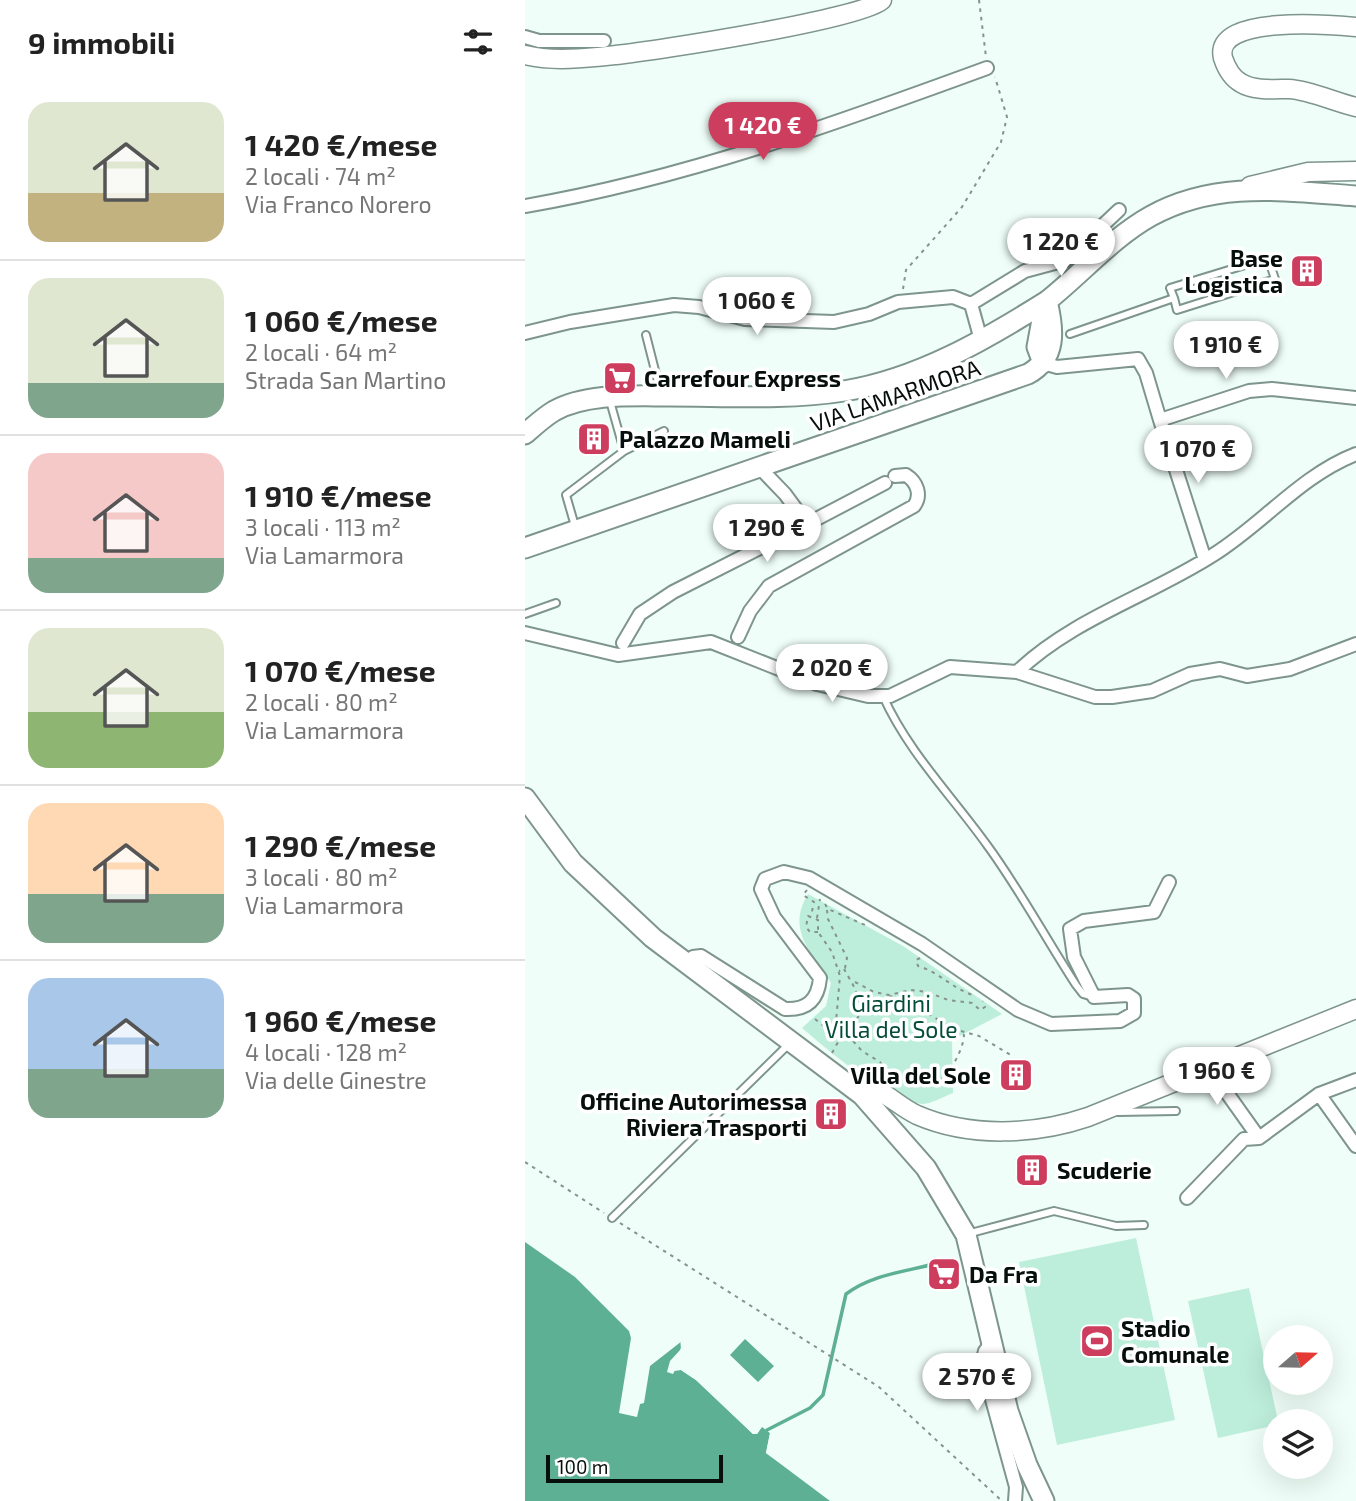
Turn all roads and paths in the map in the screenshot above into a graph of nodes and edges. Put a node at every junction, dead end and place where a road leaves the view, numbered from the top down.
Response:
1 (881, 0) edge
2 (979, 0) edge
3 (1356, 27) edge
4 (525, 37) edge
5 (604, 41) dead end
6 (525, 55) edge
7 (987, 68) junction
8 (1356, 107) edge
9 (1356, 171) edge
10 (1320, 172) junction
11 (1240, 189) junction
12 (1306, 192) junction
13 (1330, 194) junction
14 (1356, 196) edge
15 (525, 206) edge
16 (1119, 210) dead end
17 (1174, 298) junction
18 (1047, 301) junction
19 (898, 302) junction
20 (971, 304) junction
21 (525, 333) edge
22 (1070, 334) dead end
23 (646, 335) dead end
24 (981, 340) junction
25 (1043, 363) junction
26 (608, 396) junction
27 (661, 396) junction
28 (1356, 398) edge
29 (1160, 420) junction
30 (664, 430) dead end
31 (525, 434) edge
32 (624, 451) junction
33 (1356, 454) edge
34 (759, 467) junction
35 (807, 524) junction
36 (576, 531) junction
37 (525, 548) edge
38 (1205, 560) junction
39 (556, 603) dead end
40 (525, 614) edge
41 (525, 633) edge
42 (738, 637) dead end
43 (623, 643) dead end
44 (1356, 644) edge
45 (1017, 672) junction
46 (883, 696) junction
47 (525, 798) edge
48 (1169, 882) dead end
49 (825, 892) junction
50 (828, 909) junction
51 (811, 916) junction
52 (827, 917) junction
53 (817, 919) junction
54 (819, 924) junction
55 (875, 926) dead end
56 (818, 932) junction
57 (919, 952) dead end
58 (685, 964) junction
59 (844, 969) junction
60 (838, 972) junction
61 (855, 982) junction
62 (889, 995) junction
63 (1094, 997) junction
64 (1356, 1009) edge
65 (815, 1019) dead end
66 (839, 1028) junction
67 (954, 1029) junction
68 (846, 1030) junction
69 (791, 1041) junction
70 (1014, 1057) dead end
71 (824, 1066) junction
72 (1200, 1070) junction
73 (1356, 1080) edge
74 (1319, 1094) junction
75 (862, 1095) junction
76 (1107, 1109) junction
77 (1176, 1111) dead end
78 (1259, 1138) junction
79 (1356, 1146) edge
80 (525, 1162) edge
81 (1187, 1198) dead end
82 (612, 1218) junction
83 (1144, 1225) dead end
84 (966, 1235) junction
85 (992, 1343) junction
86 (1002, 1501) edge
87 (1015, 1501) edge
88 (1044, 1501) edge

1 - 6 street
2 - 7 path
3 - 8 street
4 - 5 street
7 - 15 street
7 - 19 path
9 - 10 street
10 - 11 street
10 - 12 street
10 - 13 street
11 - 12 main road
11 - 18 main road
12 - 13 main road
13 - 14 main road
16 - 20 street
17 - 17 lane
17 - 22 lane
18 - 24 main road
18 - 25 main road
19 - 20 street
19 - 21 street
20 - 24 street
23 - 27 lane
24 - 27 main road
25 - 29 street
25 - 34 main road, VIA LAMARMORA
26 - 27 main road
26 - 31 main road
26 - 32 lane
28 - 29 street
29 - 38 street
30 - 32 lane
32 - 36 lane
33 - 38 street
34 - 35 street
34 - 36 main road, VIA LAMARMORA
35 - 42 street
35 - 43 street
36 - 37 main road, VIA LAMARMORA
38 - 45 street
39 - 40 lane
41 - 46 street
44 - 45 street
45 - 46 street
46 - 63 lane
47 - 58 main road
48 - 63 street
49 - 50 path
49 - 51 path
49 - 53 path
49 - 58 street
49 - 63 street
50 - 52 path
50 - 55 path
51 - 53 path
51 - 56 path
52 - 54 path
52 - 59 path
53 - 54 path
54 - 56 path
56 - 60 path
57 - 62 path
58 - 69 main road
59 - 60 path
59 - 61 path
60 - 66 path
61 - 62 path
61 - 68 path
62 - 67 path
64 - 72 street
65 - 66 path
66 - 68 path
67 - 68 path
67 - 70 path
68 - 71 path
69 - 71 main road
69 - 82 lane
71 - 75 main road
72 - 76 street
72 - 78 street
73 - 74 street
74 - 78 street
74 - 79 street
75 - 76 street
75 - 84 main road
76 - 77 lane
78 - 81 street
80 - 82 path
82 - 86 path
83 - 84 lane
84 - 85 main road
85 - 87 street
85 - 88 main road

